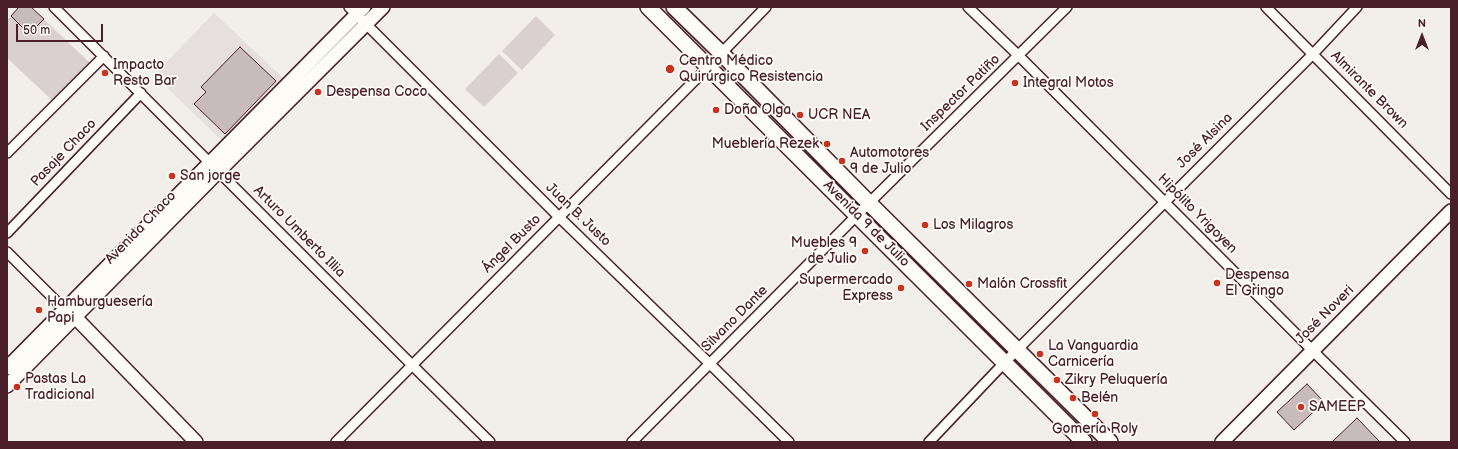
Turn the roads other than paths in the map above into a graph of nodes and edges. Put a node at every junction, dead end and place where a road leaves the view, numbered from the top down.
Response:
1 (54, 7) edge
2 (382, 7) edge
3 (648, 7) edge
4 (674, 7) edge
5 (766, 7) edge
6 (968, 7) edge
7 (1067, 7) edge
8 (1266, 7) edge
9 (1357, 7) edge
10 (356, 9) edge
11 (366, 24) junction
12 (721, 53) junction
13 (1313, 54) junction
14 (104, 56) junction
15 (1019, 56) junction
16 (709, 66) junction
17 (141, 93) junction
18 (7, 153) edge
19 (215, 167) junction
20 (1451, 194) edge
21 (1165, 201) junction
22 (869, 203) junction
23 (1451, 211) edge
24 (858, 215) junction
25 (559, 217) junction
26 (7, 233) edge
27 (7, 252) edge
28 (71, 314) junction
29 (1018, 350) junction
30 (1312, 350) junction
31 (1005, 362) junction
32 (710, 364) junction
33 (412, 365) junction
34 (7, 368) edge
35 (7, 386) edge
36 (931, 441) edge
37 (196, 442) edge
38 (336, 442) edge
39 (490, 442) edge
40 (632, 442) edge
41 (789, 442) edge
42 (1084, 442) edge
43 (1110, 442) edge
44 (1222, 442) edge
45 (1405, 442) edge

1 - 14 street, Arturo Umberto Illia
2 - 11 main road, Avenida Chaco
3 - 16 main road, Avenida 9 de Julio
4 - 12 main road, Avenida 9 de Julio
5 - 12 street, Ángel Busto
6 - 15 street, Hipólito Yrigoyen
7 - 15 street, Inspector Patiño
8 - 13 street, Almirante Brown
9 - 13 street, José Alsina
10 - 11 street, Juan B. Justo
10 - 19 main road, Avenida Chaco
11 - 19 main road, Avenida Chaco
11 - 25 street, Juan B. Justo
12 - 16 street, Ángel Busto
12 - 22 main road, Avenida 9 de Julio
13 - 20 street, Almirante Brown
13 - 21 street, José Alsina
14 - 17 street, Arturo Umberto Illia
14 - 18 street
15 - 21 street, Hipólito Yrigoyen
15 - 22 street, Inspector Patiño
16 - 24 main road, Avenida 9 de Julio
16 - 25 street, Ángel Busto
17 - 19 street, Arturo Umberto Illia
17 - 26 street, Pasaje Chaco
19 - 28 main road, Avenida Chaco
19 - 33 street, Arturo Umberto Illia
21 - 29 street, José Alsina
21 - 30 street, Hipólito Yrigoyen
22 - 24 street, Inspector Patiño
22 - 29 main road, Avenida 9 de Julio
23 - 30 main road, José Noveri
24 - 31 main road, Avenida 9 de Julio
24 - 32 street, Silvano Dante
25 - 32 street, Juan B. Justo
25 - 33 street, Ángel Busto
27 - 28 street
28 - 34 main road, Avenida Chaco
28 - 35 main road, Avenida Chaco
28 - 37 main road
29 - 31 street, José Alsina
29 - 43 main road, Avenida 9 de Julio
30 - 44 main road, José Noveri
30 - 45 street, Hipólito Yrigoyen
31 - 36 street, José Alsina
31 - 42 main road, Avenida 9 de Julio
32 - 40 street, Silvano Dante
32 - 41 street, Juan B. Justo
33 - 38 street, Ángel Busto
33 - 39 street, Arturo Umberto Illia

